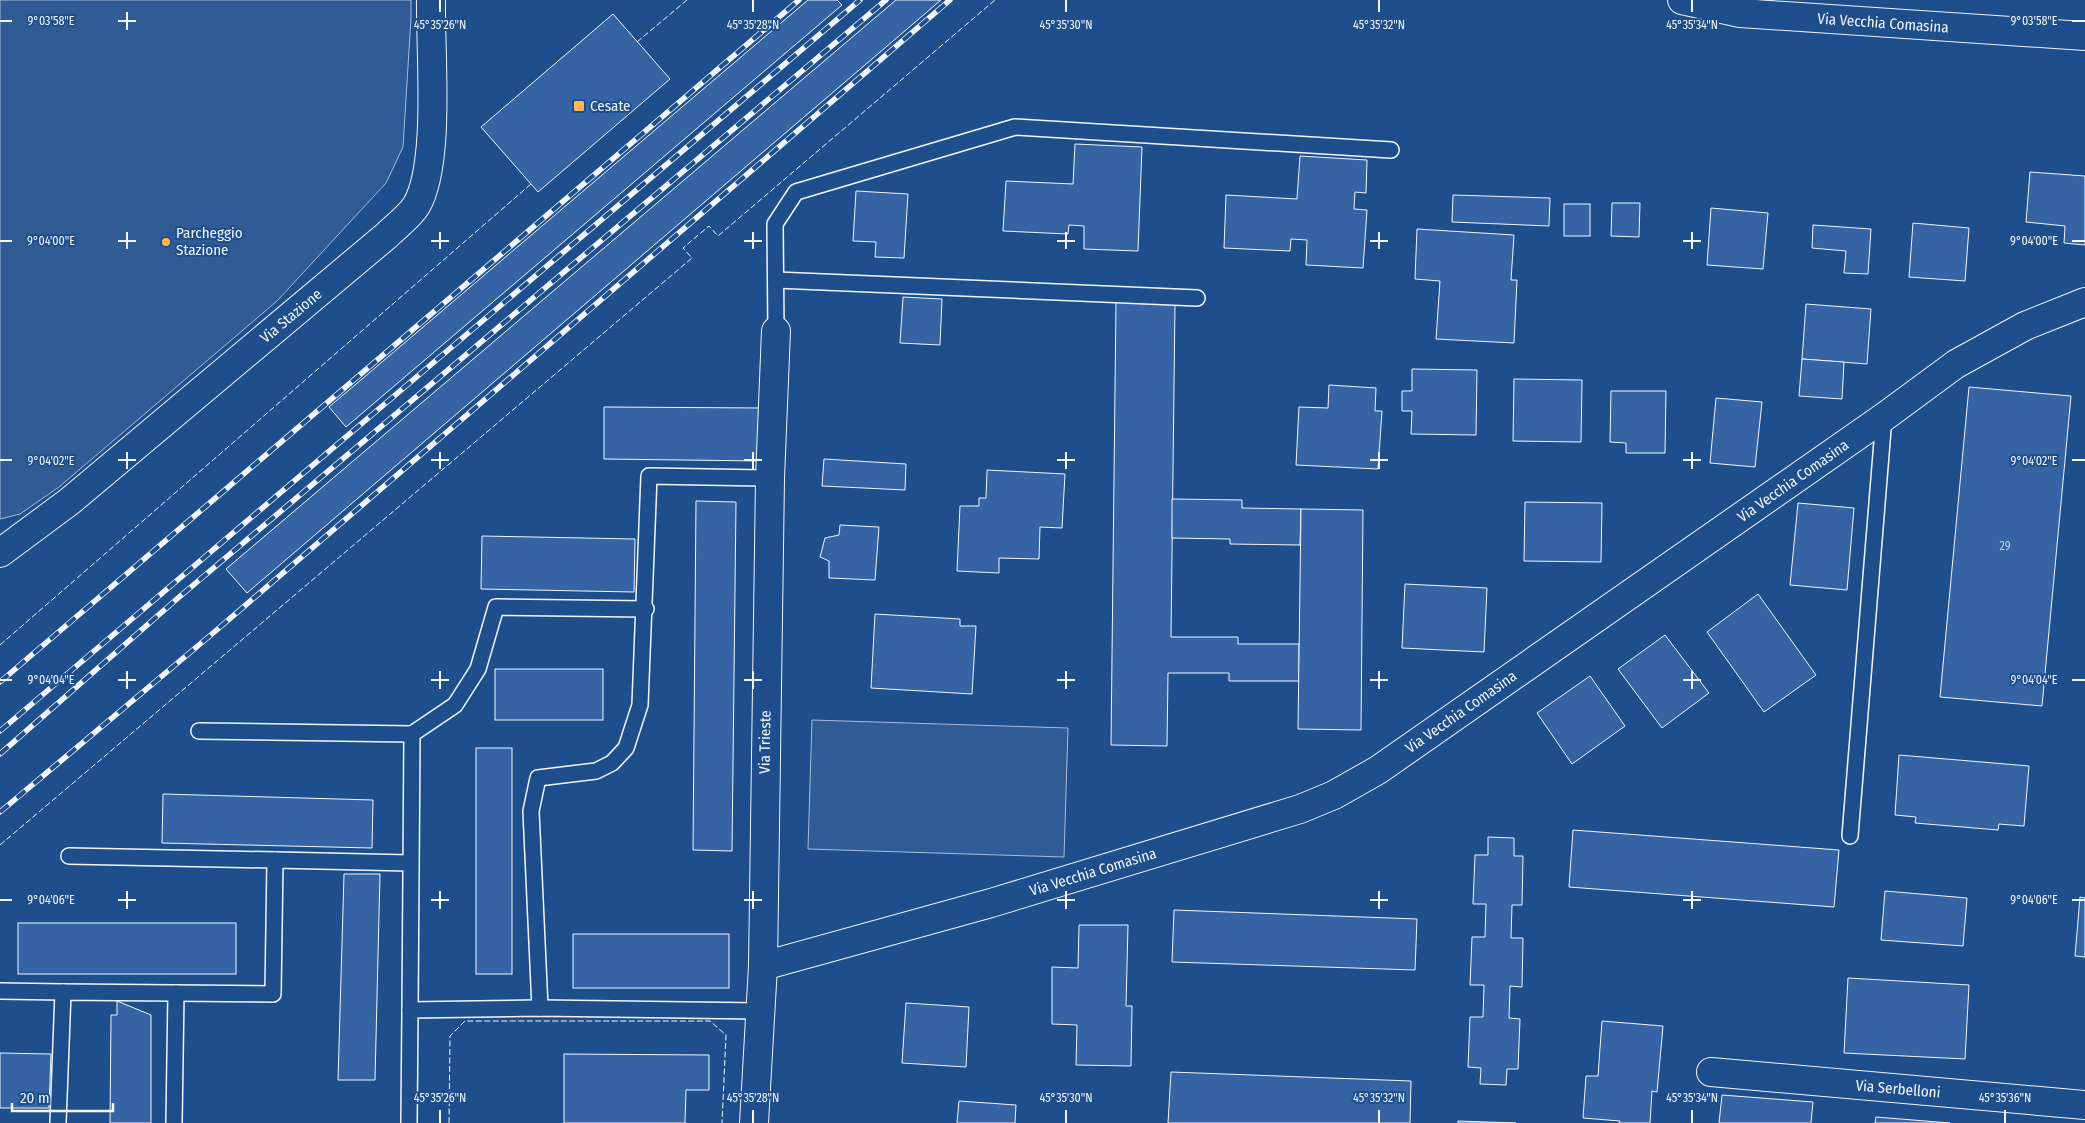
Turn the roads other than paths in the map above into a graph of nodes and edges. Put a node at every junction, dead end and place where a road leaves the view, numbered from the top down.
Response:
1 (431, 0) edge
2 (1682, 0) edge
3 (2085, 36) edge
4 (1391, 150) dead end
5 (776, 280) junction
6 (1197, 298) dead end
7 (2085, 302) edge
8 (776, 331) joint
9 (1884, 418) junction
10 (770, 478) junction
11 (0, 554) edge
12 (646, 609) junction
13 (199, 731) dead end
14 (412, 734) junction
15 (1850, 836) dead end
16 (69, 856) dead end
17 (275, 860) junction
18 (410, 863) junction
19 (763, 966) junction
20 (0, 991) edge
21 (63, 992) junction
22 (176, 993) junction
23 (540, 1008) junction
24 (410, 1010) junction
25 (759, 1011) junction
26 (1711, 1072) dead end
27 (2085, 1105) edge
28 (58, 1123) edge
29 (174, 1123) edge
30 (409, 1123) edge
31 (754, 1123) edge

1 - 11 street, Via Stazione
2 - 3 street, Via Vecchia Comasina
4 - 5 lane
5 - 6 lane
5 - 8 lane
7 - 9 street, Via Vecchia Comasina
8 - 10 street, Via Trieste
9 - 15 lane
9 - 19 street, Via Vecchia Comasina
10 - 12 lane
10 - 19 street, Via Trieste
12 - 14 lane
12 - 23 lane
13 - 14 lane
14 - 18 lane
16 - 17 lane
17 - 18 lane
17 - 22 lane
18 - 24 lane
19 - 25 street, Via Trieste
20 - 21 lane
21 - 22 lane
21 - 28 lane
22 - 29 lane
23 - 24 lane
23 - 25 lane
24 - 30 lane
25 - 31 street, Via Trieste
26 - 27 street, Via Serbelloni

